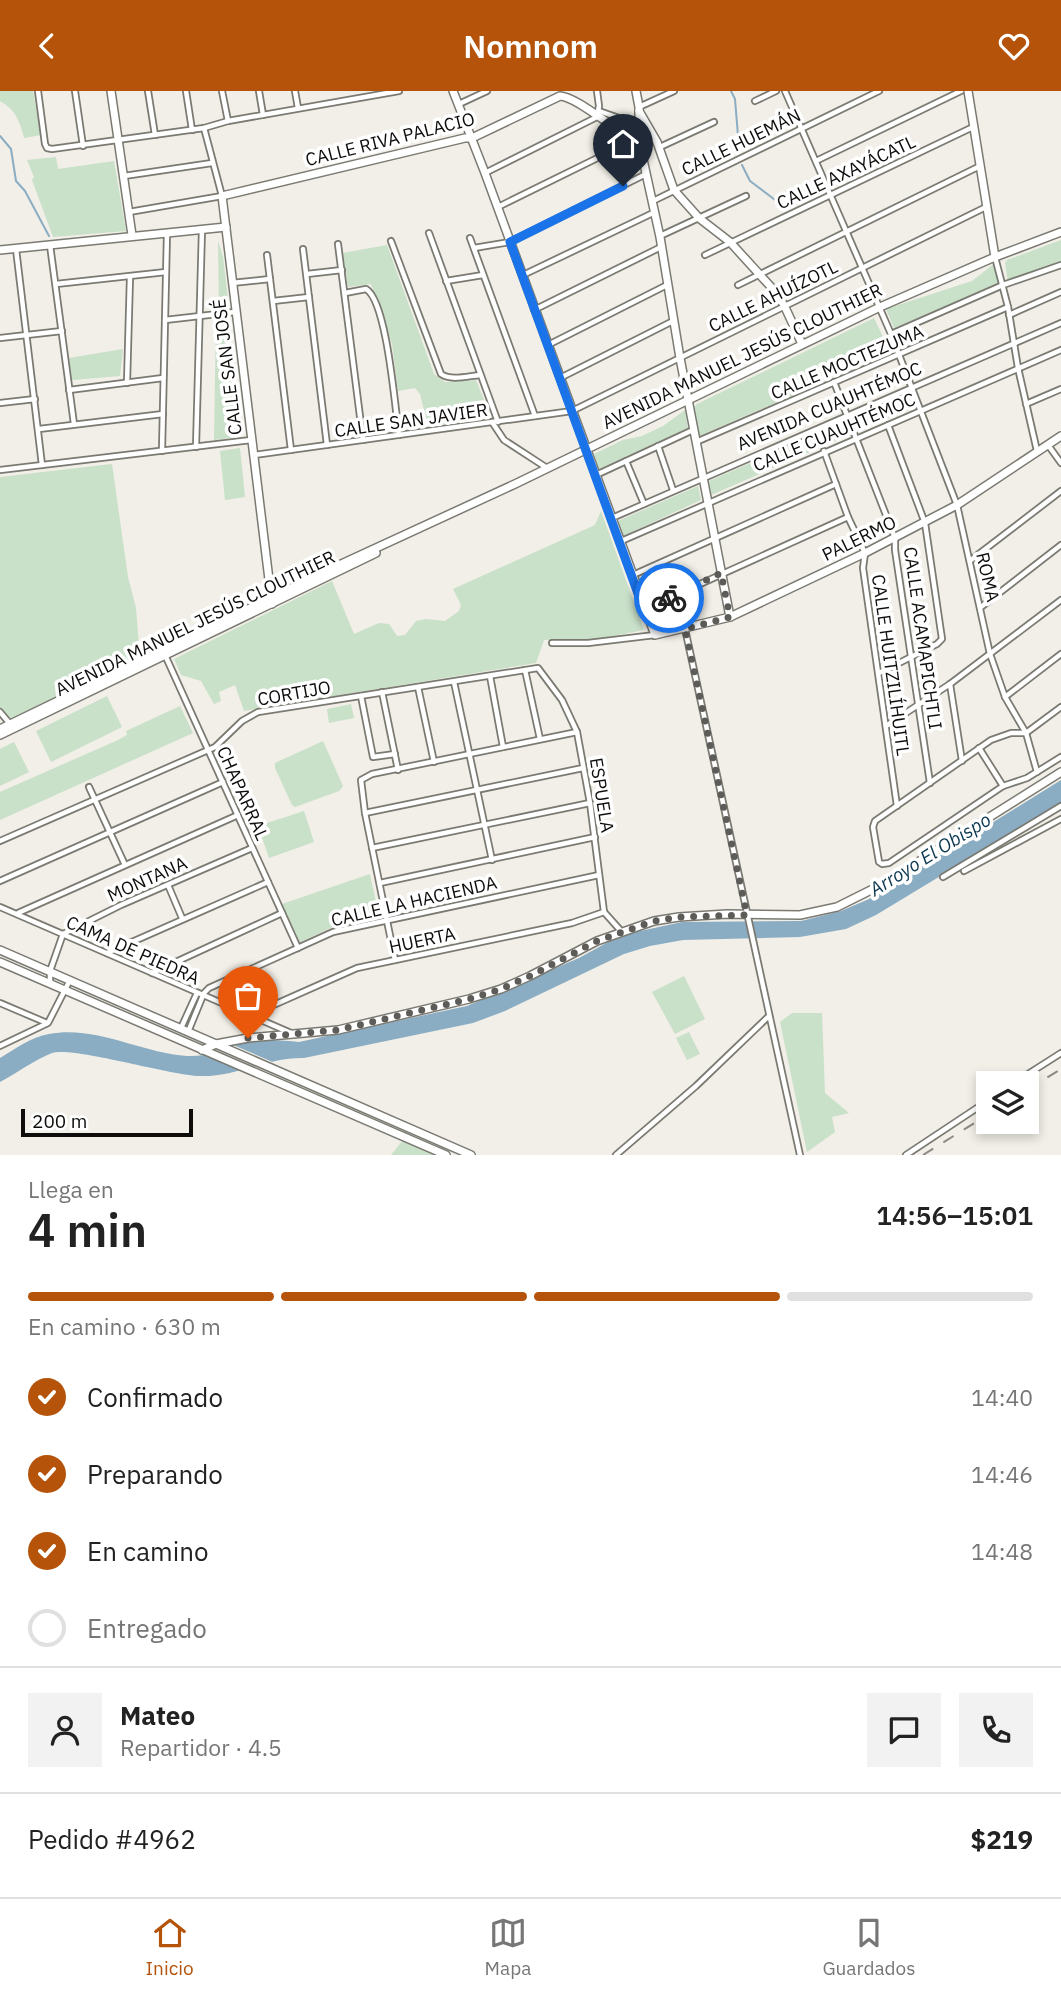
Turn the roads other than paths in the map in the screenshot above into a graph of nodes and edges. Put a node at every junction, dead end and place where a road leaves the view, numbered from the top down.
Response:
1 (38, 91) edge
2 (75, 91) edge
3 (111, 91) edge
4 (148, 91) edge
5 (186, 91) edge
6 (222, 91) edge
7 (259, 91) edge
8 (295, 91) edge
9 (399, 91) edge
10 (453, 91) edge
11 (487, 91) edge
12 (597, 91) edge
13 (636, 91) edge
14 (674, 91) edge
15 (776, 91) edge
16 (785, 91) edge
17 (880, 91) edge
18 (961, 91) edge
19 (968, 91) edge
20 (361, 94) edge
21 (559, 94) edge
22 (755, 101) dead end
23 (459, 104) junction
24 (298, 109) junction
25 (639, 109) junction
26 (598, 114) junction
27 (263, 115) junction
28 (228, 121) junction
29 (713, 122) dead end
30 (639, 125) junction
31 (974, 126) junction
32 (204, 128) junction
33 (801, 128) junction
34 (192, 129) junction
35 (155, 135) junction
36 (472, 138) junction
37 (119, 140) junction
38 (637, 140) junction
39 (83, 146) junction
40 (659, 148) junction
41 (816, 161) junction
42 (212, 163) junction
43 (981, 166) junction
44 (485, 173) junction
45 (646, 174) junction
46 (124, 176) junction
47 (674, 190) junction
48 (831, 195) junction
49 (222, 196) junction
50 (746, 196) dead end
51 (653, 201) junction
52 (498, 207) junction
53 (986, 207) junction
54 (129, 212) junction
55 (654, 212) junction
56 (699, 218) junction
57 (226, 227) junction
58 (202, 229) junction
59 (847, 231) junction
60 (1061, 232) edge
61 (167, 233) junction
62 (429, 233) dead end
63 (132, 236) junction
64 (660, 237) junction
65 (470, 238) dead end
66 (391, 241) dead end
67 (510, 242) junction
68 (730, 242) junction
69 (338, 244) dead end
70 (50, 245) junction
71 (662, 247) junction
72 (16, 248) junction
73 (303, 249) dead end
74 (474, 249) junction
75 (0, 250) edge
76 (267, 255) dead end
77 (705, 255) dead end
78 (995, 257) junction
79 (1061, 265) edge
80 (862, 268) junction
81 (342, 270) junction
82 (166, 272) junction
83 (760, 274) junction
84 (307, 275) junction
85 (483, 275) junction
86 (522, 275) junction
87 (130, 277) junction
88 (270, 279) junction
89 (446, 281) junction
90 (232, 283) junction
91 (56, 284) junction
92 (667, 285) junction
93 (738, 285) dead end
94 (1003, 285) junction
95 (1061, 292) edge
96 (345, 293) junction
97 (309, 297) junction
98 (273, 301) junction
99 (784, 305) junction
100 (880, 307) junction
101 (1008, 307) junction
102 (534, 310) junction
103 (235, 311) junction
104 (1009, 315) junction
105 (200, 316) junction
106 (165, 320) junction
107 (674, 321) junction
108 (1061, 323) edge
109 (62, 331) junction
110 (27, 334) junction
111 (891, 334) junction
112 (0, 338) edge
113 (802, 344) junction
114 (1014, 344) junction
115 (548, 345) junction
116 (1061, 350) edge
117 (899, 355) junction
118 (680, 358) junction
119 (1018, 368) junction
120 (480, 376) junction
121 (560, 377) junction
122 (163, 378) junction
123 (834, 382) junction
124 (127, 383) junction
125 (912, 387) junction
126 (1061, 389) edge
127 (69, 390) junction
128 (35, 399) junction
129 (689, 400) junction
130 (0, 403) edge
131 (1026, 404) junction
132 (572, 411) junction
133 (921, 411) junction
134 (163, 414) junction
135 (846, 415) junction
136 (535, 416) junction
137 (495, 422) junction
138 (74, 424) junction
139 (888, 425) junction
140 (39, 429) junction
141 (694, 429) junction
142 (399, 435) junction
143 (1061, 436) edge
144 (855, 438) junction
145 (251, 440) junction
146 (363, 440) junction
147 (696, 442) junction
148 (327, 445) junction
149 (1048, 445) junction
150 (658, 446) junction
151 (195, 447) junction
152 (586, 449) junction
153 (291, 450) junction
154 (162, 451) junction
155 (824, 451) junction
156 (1038, 452) junction
157 (253, 455) junction
158 (626, 461) junction
159 (1061, 463) edge
160 (42, 465) junction
161 (547, 468) junction
162 (0, 470) edge
163 (595, 475) junction
164 (703, 478) junction
165 (836, 484) junction
166 (673, 490) junction
167 (1061, 491) edge
168 (708, 502) junction
169 (644, 504) junction
170 (957, 505) junction
171 (848, 517) junction
172 (610, 519) junction
173 (925, 523) junction
174 (714, 537) junction
175 (895, 538) junction
176 (619, 542) junction
177 (1061, 545) edge
178 (865, 553) junction
179 (971, 560) junction
180 (721, 573) junction
181 (632, 576) junction
182 (1061, 600) edge
183 (271, 601) junction
184 (981, 607) junction
185 (644, 610) junction
186 (730, 617) junction
187 (685, 629) junction
188 (654, 635) junction
189 (552, 643) dead end
190 (164, 653) junction
191 (990, 654) junction
192 (1061, 654) edge
193 (911, 657) junction
194 (538, 668) joint
195 (525, 670) junction
196 (879, 673) junction
197 (490, 676) junction
198 (454, 682) junction
199 (950, 684) junction
200 (418, 688) junction
201 (382, 692) junction
202 (360, 696) junction
203 (1005, 697) junction
204 (917, 705) junction
205 (1061, 707) edge
206 (0, 712) edge
207 (12, 726) junction
208 (886, 726) junction
209 (0, 729) edge
210 (577, 732) junction
211 (1026, 733) junction
212 (0, 736) edge
213 (540, 739) junction
214 (503, 747) junction
215 (979, 748) junction
216 (208, 750) junction
217 (395, 754) junction
218 (469, 755) junction
219 (1061, 757) edge
220 (962, 761) junction
221 (435, 762) junction
222 (583, 768) junction
223 (398, 770) junction
224 (1037, 772) junction
225 (1061, 772) edge
226 (223, 782) junction
227 (930, 783) junction
228 (1003, 786) junction
229 (89, 787) dead end
230 (476, 790) junction
231 (94, 799) junction
232 (590, 803) junction
233 (897, 806) junction
234 (1061, 806) edge
235 (365, 813) junction
236 (238, 815) junction
237 (1061, 819) edge
238 (484, 824) junction
239 (110, 832) junction
240 (595, 837) junction
241 (0, 841) edge
242 (252, 848) junction
243 (372, 848) junction
244 (492, 860) junction
245 (125, 865) junction
246 (964, 871) dead end
247 (600, 875) junction
248 (943, 877) dead end
249 (0, 881) edge
250 (268, 881) junction
251 (380, 883) junction
252 (168, 885) junction
253 (0, 907) edge
254 (604, 912) junction
255 (282, 913) junction
256 (17, 914) junction
257 (748, 917) junction
258 (182, 918) junction
259 (387, 919) junction
260 (621, 931) junction
261 (63, 934) junction
262 (298, 948) junction
263 (0, 950) edge
264 (107, 953) junction
265 (395, 960) junction
266 (0, 962) edge
267 (50, 971) junction
268 (152, 973) junction
269 (70, 980) junction
270 (50, 983) junction
271 (65, 991) junction
272 (197, 993) junction
273 (203, 996) junction
274 (0, 1003) edge
275 (251, 1015) junction
276 (769, 1016) junction
277 (48, 1023) junction
278 (184, 1030) junction
279 (284, 1032) junction
280 (1, 1045) edge
281 (219, 1045) junction
282 (205, 1051) junction
283 (1061, 1053) edge
284 (1033, 1071) edge
285 (976, 1109) edge
286 (446, 1155) edge
287 (471, 1155) edge
288 (616, 1155) edge
289 (800, 1155) edge
290 (905, 1155) edge

1 - 39 street
2 - 39 street
3 - 37 street
4 - 35 street
5 - 34 street
6 - 28 street
7 - 27 street
8 - 24 street
9 - 20 street
10 - 23 street
11 - 23 street
12 - 26 street
13 - 25 street
14 - 25 street
15 - 22 street
16 - 33 street, ROMA
17 - 33 street, CALLE HUEMÁN
18 - 41 street
19 - 31 street
20 - 24 street
21 - 26 street
21 - 36 street, CALLE RIVA PALACIO
23 - 36 street
24 - 27 street
25 - 30 street
25 - 40 street
26 - 30 street
26 - 38 street
26 - 44 street
27 - 28 street
28 - 32 street
29 - 40 street
30 - 38 street
31 - 43 street
31 - 48 street, CALLE AXAYÁCATL
32 - 34 street
32 - 42 street, CALLE SAN JOSÉ
33 - 41 street, ROMA
33 - 47 street, CALLE HUEMÁN
34 - 35 street
35 - 37 street
36 - 44 street
36 - 49 street, CALLE RIVA PALACIO
37 - 39 street
37 - 46 street
38 - 45 street
38 - 52 street
40 - 47 street
41 - 48 street, ROMA
42 - 46 street
42 - 49 street, CALLE SAN JOSÉ
43 - 53 street
43 - 59 street
44 - 52 street
45 - 51 street
45 - 67 street
46 - 54 street
47 - 51 street, CALLE HUEMÁN
47 - 56 street
48 - 59 street, ROMA
48 - 68 street, CALLE AXAYÁCATL
49 - 54 street
49 - 57 street, CALLE SAN JOSÉ
50 - 56 street
51 - 55 street
52 - 67 street
53 - 78 street
53 - 80 street, CALLE AHUÍZOTL
54 - 63 street
55 - 64 street
55 - 86 street
56 - 64 street
56 - 68 street
57 - 58 street
57 - 90 street, CALLE SAN JOSÉ
58 - 61 street
58 - 105 street
59 - 80 street, ROMA
59 - 83 street
60 - 78 street, AVENIDA MANUEL JESÚS CLOUTHIER
61 - 63 street
61 - 82 street
62 - 89 street
63 - 70 street
64 - 71 street
65 - 74 street
66 - 120 street
67 - 74 street
67 - 86 street
68 - 77 street, CALLE AXAYÁCATL
68 - 83 street
69 - 81 street
70 - 72 street
70 - 91 street
71 - 92 street
71 - 102 street
72 - 75 street
72 - 110 street
73 - 84 street
74 - 85 street
76 - 88 street
78 - 94 street
78 - 100 street, AVENIDA MANUEL JESÚS CLOUTHIER
79 - 94 street
80 - 99 street, CALLE AHUÍZOTL
80 - 100 street, ROMA
81 - 84 street
81 - 96 street
82 - 87 street
82 - 106 street
83 - 93 street
83 - 99 street
84 - 97 street
85 - 89 street
85 - 136 street
86 - 102 street
87 - 91 street
87 - 124 street
88 - 90 street
88 - 98 street
89 - 120 street
90 - 103 street, CALLE SAN JOSÉ
91 - 109 street
92 - 107 street
92 - 115 street
94 - 101 street
94 - 111 street
95 - 104 street
96 - 142 street
96 - 146 street
97 - 98 street
97 - 148 street
98 - 153 street
99 - 113 street
99 - 118 street, CALLE AHUÍZOTL
100 - 111 street, ROMA
100 - 113 street, AVENIDA MANUEL JESÚS CLOUTHIER
101 - 104 street
101 - 117 street, CALLE MOCTEZUMA
102 - 115 street
103 - 105 street
103 - 145 street, CALLE SAN JOSÉ
104 - 114 street
105 - 106 street
105 - 151 street
106 - 122 street
107 - 118 street
107 - 121 street
108 - 114 street, AVENIDA CUAUHTÉMOC
109 - 110 street
109 - 127 street
110 - 112 street
110 - 128 street
111 - 117 street, ROMA
113 - 129 street, AVENIDA MANUEL JESÚS CLOUTHIER
114 - 119 street
114 - 125 street, AVENIDA CUAUHTÉMOC
115 - 121 street
116 - 119 street, CALLE CUAUHTÉMOC
117 - 123 street, CALLE MOCTEZUMA
117 - 125 street, ROMA
118 - 129 street
118 - 132 street, CALLE AHUÍZOTL
119 - 131 street
119 - 133 street, CALLE CUAUHTÉMOC
120 - 137 street
121 - 132 street
122 - 124 street
122 - 134 street
123 - 135 street, CALLE ACAMAPICHTLI
123 - 147 street, CALLE MOCTEZUMA
124 - 127 street
125 - 133 street, ROMA
125 - 135 street, AVENIDA CUAUHTÉMOC
126 - 131 street
127 - 138 street
128 - 130 street
128 - 140 street
129 - 141 street
129 - 152 street, AVENIDA MANUEL JESÚS CLOUTHIER
131 - 156 street
132 - 136 street, CALLE SAN JAVIER
132 - 152 street
133 - 139 street, CALLE CUAUHTÉMOC
133 - 170 street, ROMA
134 - 138 street
134 - 154 street
135 - 144 street, CALLE ACAMAPICHTLI
135 - 164 street, AVENIDA CUAUHTÉMOC
136 - 137 street, CALLE SAN JAVIER
137 - 142 street, CALLE SAN JAVIER
137 - 161 street
138 - 140 street
139 - 144 street, CALLE CUAUHTÉMOC
139 - 173 street
140 - 160 street
141 - 147 street
141 - 150 street
142 - 146 street, CALLE SAN JAVIER
143 - 149 street, PALERMO
144 - 155 street, CALLE CUAUHTÉMOC
144 - 175 street, CALLE ACAMAPICHTLI
145 - 151 street
145 - 157 street, CALLE SAN JOSÉ
146 - 148 street, CALLE SAN JAVIER
147 - 164 street
148 - 153 street, CALLE SAN JAVIER
149 - 156 street, PALERMO
149 - 159 street
150 - 158 street
150 - 166 street
151 - 154 street
152 - 161 street, AVENIDA MANUEL JESÚS CLOUTHIER
152 - 163 street
153 - 157 street, CALLE SAN JAVIER
154 - 160 street
155 - 165 street, CALLE HUITZILÍHUITL
155 - 168 street, CALLE CUAUHTÉMOC
156 - 170 street, PALERMO
157 - 183 street, CALLE SAN JOSÉ
158 - 163 street
158 - 169 street
160 - 162 street
161 - 183 street, AVENIDA MANUEL JESÚS CLOUTHIER
163 - 172 street
164 - 166 street, AVENIDA CUAUHTÉMOC
164 - 168 street
165 - 171 street, CALLE HUITZILÍHUITL
165 - 174 street
166 - 169 street, AVENIDA CUAUHTÉMOC
167 - 179 street
168 - 174 street
168 - 176 street, CALLE CUAUHTÉMOC
169 - 172 street, AVENIDA CUAUHTÉMOC
170 - 173 street, PALERMO
170 - 179 street, ROMA
171 - 178 street, CALLE HUITZILÍHUITL
171 - 180 street
172 - 176 street
173 - 175 street, PALERMO
173 - 193 street
174 - 180 street
174 - 181 street
175 - 178 street, PALERMO
175 - 193 street, CALLE ACAMAPICHTLI
176 - 181 street
177 - 184 street
178 - 186 street, PALERMO
178 - 196 street, CALLE HUITZILÍHUITL
179 - 184 street, ROMA
180 - 185 street
180 - 186 street
181 - 185 street
182 - 191 street
183 - 190 street, AVENIDA MANUEL JESÚS CLOUTHIER
184 - 191 street, ROMA
185 - 188 street
186 - 187 street, PALERMO
187 - 188 street, PALERMO
187 - 257 street
188 - 189 street
190 - 207 street, AVENIDA MANUEL JESÚS CLOUTHIER
190 - 216 street, CHAPARRAL
191 - 199 street
191 - 203 street, ROMA
192 - 203 street
193 - 196 street
193 - 204 street, CALLE ACAMAPICHTLI
194 - 195 street, CORTIJO
194 - 210 street, ESPUELA
195 - 197 street, CORTIJO
195 - 213 street
196 - 208 street, CALLE HUITZILÍHUITL
197 - 198 street, CORTIJO
197 - 214 street
198 - 200 street, CORTIJO
198 - 218 street
199 - 204 street
199 - 220 street
200 - 201 street, CORTIJO
200 - 221 street
201 - 202 street, CORTIJO
201 - 217 street
202 - 216 street, CORTIJO
202 - 217 street
203 - 211 street, ROMA
204 - 208 street
204 - 227 street, CALLE ACAMAPICHTLI
205 - 211 street
206 - 207 street
207 - 209 street, AVENIDA MANUEL JESÚS CLOUTHIER
207 - 212 street, AVENIDA MANUEL JESÚS CLOUTHIER
208 - 233 street, CALLE HUITZILÍHUITL
210 - 213 street
210 - 222 street, ESPUELA
211 - 215 street
211 - 224 street, ROMA
213 - 214 street
214 - 218 street
215 - 220 street
215 - 228 street
216 - 226 street, CHAPARRAL
216 - 231 street, CORTIJO
217 - 223 street
218 - 221 street
218 - 230 street
219 - 224 street
220 - 227 street
221 - 223 street
222 - 230 street
222 - 232 street, ESPUELA
223 - 235 street
224 - 228 street
225 - 257 street
226 - 236 street, CHAPARRAL
226 - 239 street
227 - 233 street
228 - 233 street
229 - 231 street
230 - 235 street
230 - 238 street
231 - 239 street
231 - 241 street, CORTIJO
232 - 238 street
232 - 240 street, ESPUELA
234 - 248 street
235 - 243 street
236 - 242 street, CHAPARRAL
236 - 245 street
237 - 246 street
238 - 243 street
238 - 244 street
239 - 245 street
239 - 249 street
240 - 244 street
240 - 247 street, ESPUELA
242 - 250 street, CHAPARRAL
242 - 252 street, MONTANA
243 - 251 street
244 - 251 street
245 - 256 street
247 - 254 street, ESPUELA
247 - 259 street, CALLE LA HACIENDA
250 - 255 street, CHAPARRAL
250 - 258 street
251 - 259 street
252 - 258 street
252 - 261 street, MONTANA
253 - 256 street, CAMA DE PIEDRA
254 - 260 street
254 - 265 street, HUERTA
255 - 262 street, CHAPARRAL
255 - 268 street
256 - 261 street, CAMA DE PIEDRA
257 - 260 street
257 - 276 street
258 - 264 street
259 - 262 street, CALLE LA HACIENDA
259 - 265 street
260 - 279 street
261 - 264 street, CAMA DE PIEDRA
261 - 267 street
262 - 273 street, CALLE LA HACIENDA
263 - 267 street
264 - 268 street, CAMA DE PIEDRA
265 - 275 street, HUERTA
266 - 270 street
267 - 269 street
267 - 270 street
268 - 272 street, CAMA DE PIEDRA
269 - 271 street
269 - 278 street
270 - 271 street
271 - 277 street
271 - 282 street
272 - 273 street, CAMA DE PIEDRA
272 - 278 street
273 - 275 street, CAMA DE PIEDRA
273 - 278 street
274 - 277 street
275 - 279 street, CAMA DE PIEDRA
276 - 288 street
276 - 289 street
277 - 280 street
278 - 281 street
279 - 281 street
281 - 282 street
281 - 287 street
282 - 286 street
283 - 284 street
285 - 290 street

